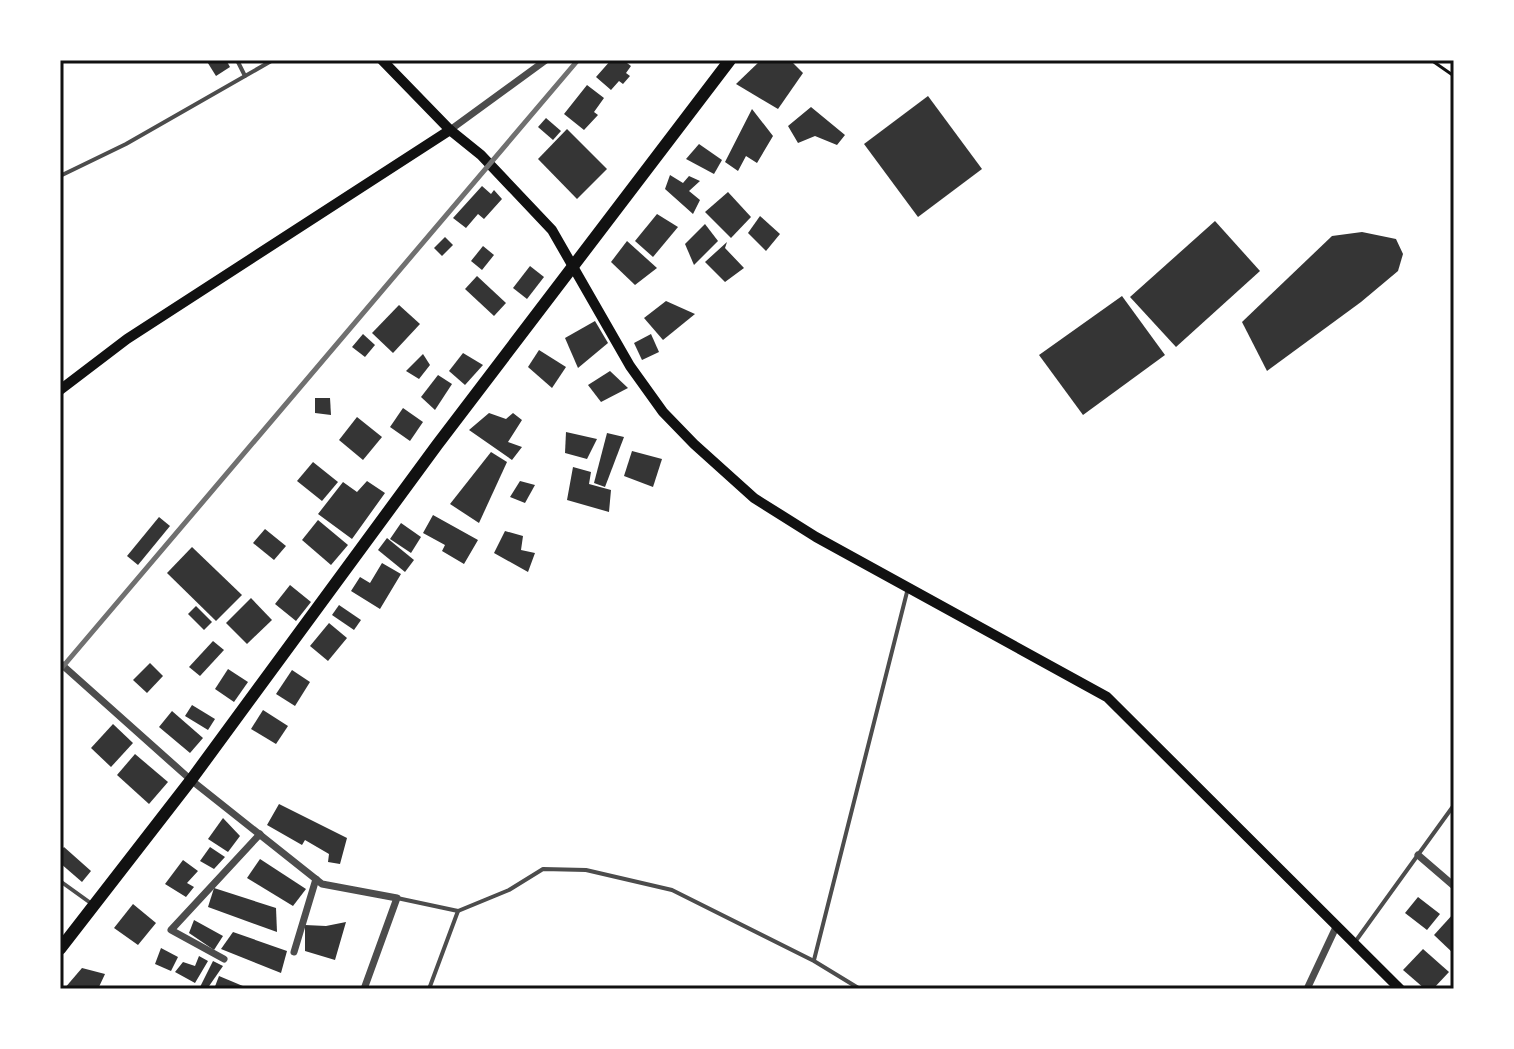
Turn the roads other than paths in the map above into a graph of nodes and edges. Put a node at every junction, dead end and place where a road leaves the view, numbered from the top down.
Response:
1 (237, 60) edge
2 (273, 60) edge
3 (382, 60) edge
4 (546, 60) edge
5 (730, 60) edge
6 (245, 76) junction
7 (450, 130) junction
8 (60, 176) edge
9 (574, 263) junction
10 (60, 390) edge
11 (908, 586) junction
12 (60, 663) edge
13 (191, 780) junction
14 (1454, 805) edge
15 (260, 834) junction
16 (1418, 855) junction
17 (316, 879) junction
18 (60, 881) edge
19 (1454, 886) edge
20 (397, 898) junction
21 (94, 905) junction
22 (458, 911) junction
23 (1337, 925) junction
24 (1355, 942) junction
25 (60, 949) edge
26 (294, 952) dead end
27 (224, 959) dead end
28 (814, 961) junction
29 (364, 989) edge
30 (429, 989) edge
31 (860, 989) edge
32 (1307, 989) edge
33 (1400, 989) edge

1 - 6 lane
2 - 6 lane
3 - 7 main road
4 - 7 street
5 - 9 main road
6 - 8 lane
7 - 9 main road
7 - 10 main road
9 - 11 main road
9 - 13 main road
11 - 23 main road
11 - 28 lane
12 - 13 street
13 - 15 street
13 - 21 main road
14 - 16 lane
15 - 17 street
15 - 27 street
16 - 19 street
16 - 24 lane
17 - 20 street
17 - 26 street
18 - 21 lane
20 - 22 lane
20 - 29 street
21 - 25 main road
22 - 28 lane
22 - 30 lane
23 - 24 main road
23 - 32 street
24 - 33 main road
28 - 31 lane

